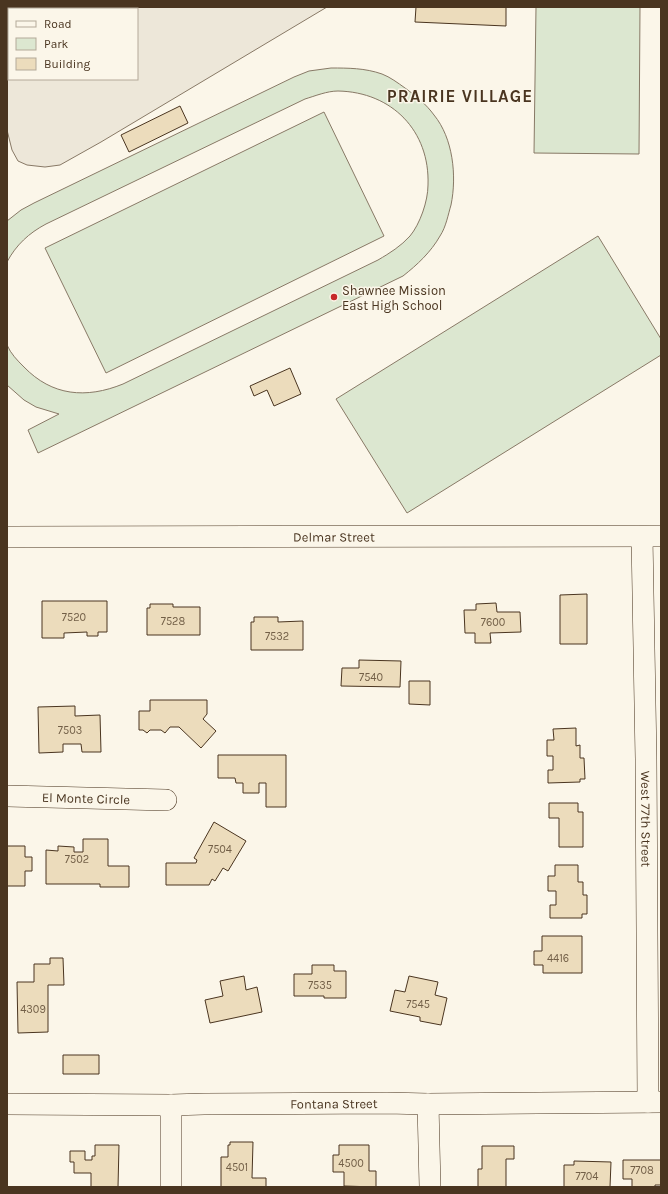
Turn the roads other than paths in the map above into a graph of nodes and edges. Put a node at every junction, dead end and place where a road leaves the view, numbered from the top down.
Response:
1 (652, 536) edge
2 (7, 537) edge
3 (7, 796) edge
4 (166, 800) dead end
5 (654, 1102) edge
6 (7, 1104) edge
7 (428, 1104) junction
8 (171, 1105) junction
9 (171, 1187) edge
10 (430, 1187) edge

1 - 2 street, Delmar Street
1 - 5 street, West 77th Street
3 - 4 street, El Monte Circle
5 - 7 street, Fontana Street
6 - 8 street, Fontana Street
7 - 8 street, Fontana Street
7 - 10 street
8 - 9 street

